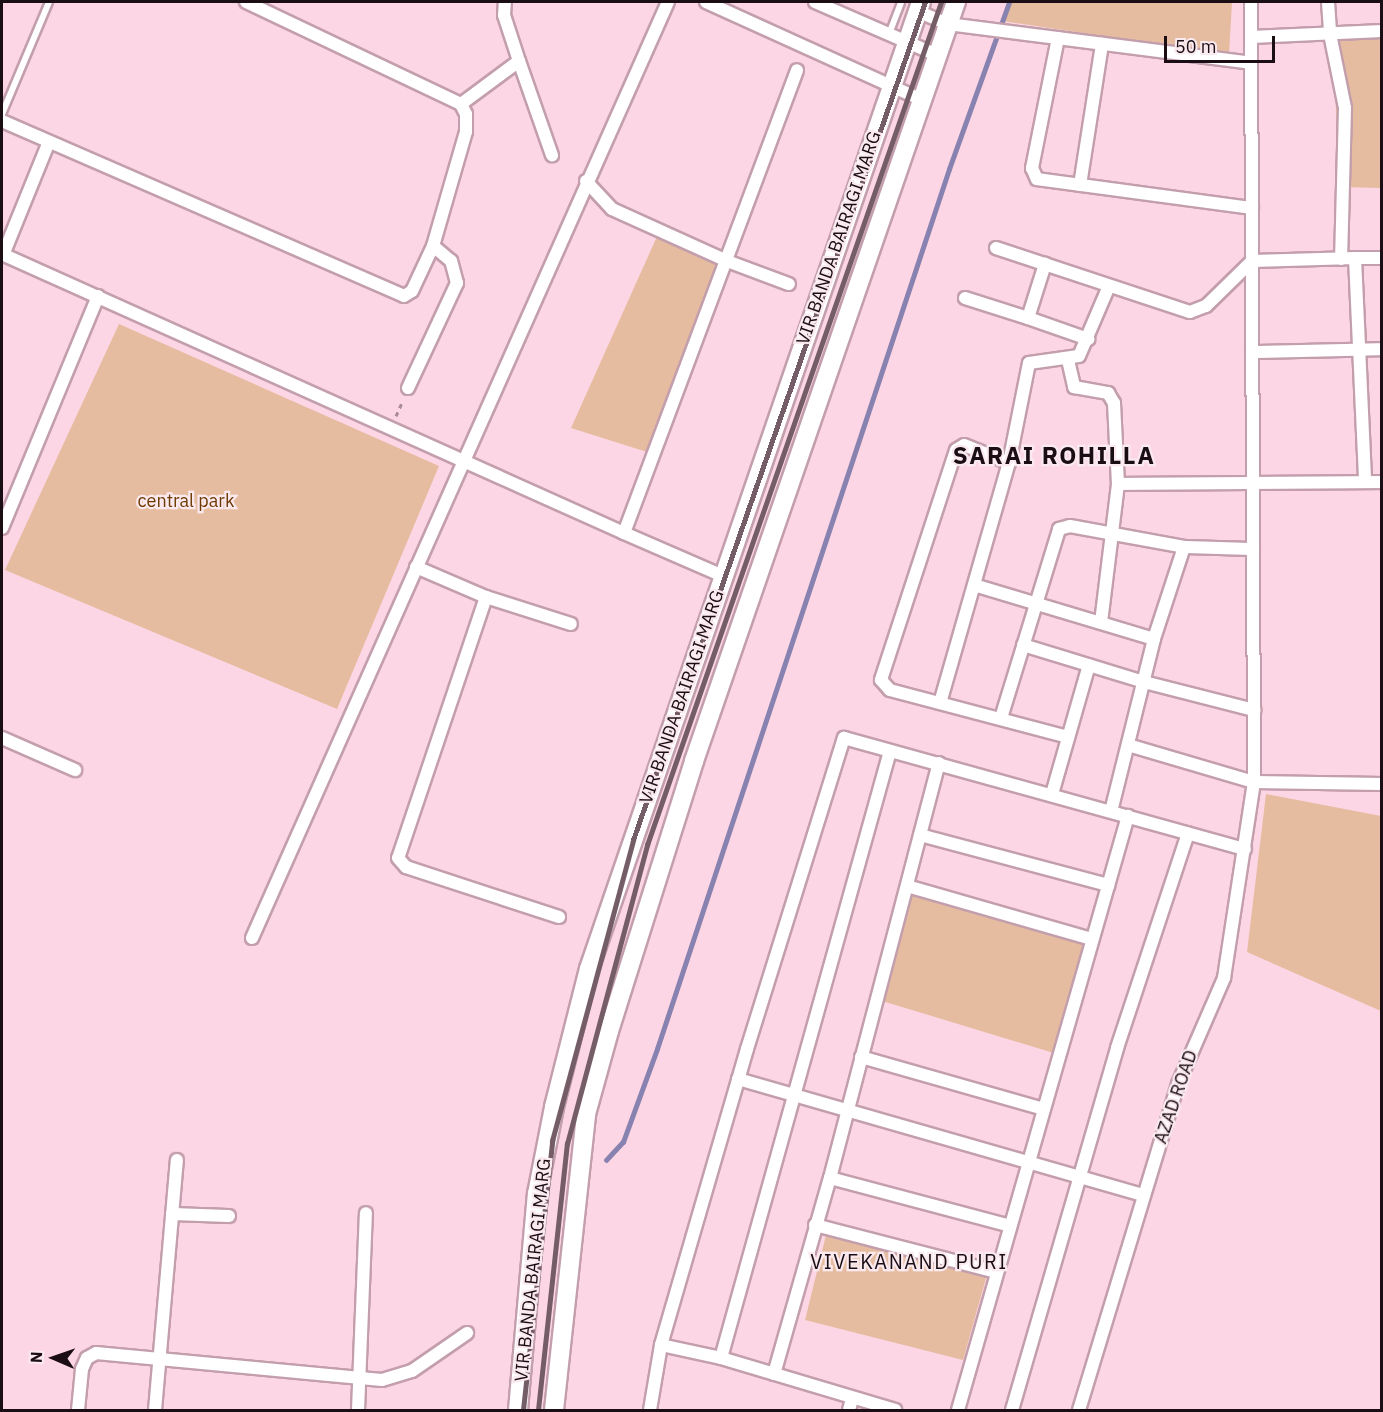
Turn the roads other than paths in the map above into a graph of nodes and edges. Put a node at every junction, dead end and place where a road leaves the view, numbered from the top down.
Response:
1 (50, 2) edge
2 (246, 2) edge
3 (505, 2) edge
4 (668, 2) edge
5 (706, 2) edge
6 (815, 2) edge
7 (901, 2) edge
8 (956, 2) edge
9 (1251, 2) edge
10 (1328, 2) edge
11 (919, 6) edge
12 (948, 24) junction
13 (1382, 31) edge
14 (889, 34) junction
15 (1330, 34) junction
16 (1251, 37) junction
17 (1058, 38) junction
18 (907, 42) junction
19 (1102, 44) junction
20 (937, 55) junction
21 (519, 61) junction
22 (1251, 63) junction
23 (796, 70) dead end
24 (891, 86) junction
25 (922, 100) junction
26 (461, 104) junction
27 (2, 114) edge
28 (2, 121) edge
29 (48, 144) junction
30 (552, 155) dead end
31 (586, 181) junction
32 (1080, 185) junction
33 (1252, 208) junction
34 (434, 246) junction
35 (996, 248) dead end
36 (2, 254) edge
37 (1355, 258) junction
38 (1382, 258) edge
39 (1341, 259) junction
40 (727, 261) junction
41 (1252, 261) junction
42 (1045, 264) junction
43 (789, 284) dead end
44 (1109, 286) junction
45 (98, 296) junction
46 (965, 298) dead end
47 (1028, 318) junction
48 (1088, 339) junction
49 (1357, 349) junction
50 (1382, 349) edge
51 (1252, 352) junction
52 (1068, 360) junction
53 (408, 388) road end
54 (463, 461) junction
55 (1009, 463) junction
56 (1365, 482) junction
57 (1382, 482) edge
58 (1118, 484) junction
59 (1253, 485) junction
60 (3, 521) edge
61 (624, 533) junction
62 (1115, 535) junction
63 (1184, 547) junction
64 (1253, 549) junction
65 (416, 567) junction
66 (723, 576) junction
67 (974, 585) junction
68 (486, 597) junction
69 (1035, 606) junction
70 (1101, 622) junction
71 (572, 624) dead end
72 (1154, 639) junction
73 (1023, 645) junction
74 (1089, 665) junction
75 (1144, 682) junction
76 (939, 703) junction
77 (1254, 710) junction
78 (1001, 718) junction
79 (1068, 737) junction
80 (2, 738) edge
81 (1128, 745) junction
82 (890, 751) junction
83 (939, 763) junction
84 (75, 771) dead end
85 (1254, 782) junction
86 (1382, 784) edge
87 (1052, 794) junction
88 (1111, 811) junction
89 (1128, 816) junction
90 (1188, 833) junction
91 (920, 835) junction
92 (1245, 849) junction
93 (1108, 885) junction
94 (907, 886) junction
95 (559, 917) dead end
96 (252, 938) dead end
97 (1092, 939) junction
98 (861, 1057) junction
99 (738, 1079) junction
100 (793, 1096) junction
101 (1044, 1109) junction
102 (846, 1112) junction
103 (177, 1160) dead end
104 (1029, 1163) junction
105 (830, 1178) junction
106 (1081, 1178) junction
107 (1143, 1195) junction
108 (366, 1213) dead end
109 (172, 1214) junction
110 (229, 1215) dead end
111 (815, 1225) junction
112 (1010, 1226) junction
113 (997, 1272) junction
114 (467, 1333) dead end
115 (661, 1345) junction
116 (721, 1358) junction
117 (160, 1360) junction
118 (774, 1374) junction
119 (360, 1379) junction
120 (850, 1405) edge
121 (78, 1410) edge
122 (155, 1410) edge
123 (358, 1410) edge
124 (518, 1410) edge
125 (554, 1410) edge
126 (650, 1410) edge
127 (895, 1410) edge
128 (958, 1410) edge
129 (1012, 1410) edge
130 (1079, 1410) edge

1 - 27 lane
2 - 26 street
3 - 21 street
4 - 31 street
5 - 24 street
6 - 14 street
7 - 14 lane
8 - 12 main road, VIR BANDA BAIRAGI MARG
9 - 16 street, AZAD ROAD
10 - 15 street
11 - 12 street
11 - 18 main road, VIR BANDA BAIRAGI MARG
12 - 17 street
12 - 20 main road, VIR BANDA BAIRAGI MARG
13 - 15 street
14 - 18 street
15 - 16 street
15 - 39 street
16 - 22 street, AZAD ROAD
17 - 19 street
17 - 32 street
18 - 20 street
18 - 24 main road, VIR BANDA BAIRAGI MARG
19 - 22 street
19 - 32 street
20 - 25 main road, VIR BANDA BAIRAGI MARG
21 - 26 street
21 - 30 street
22 - 33 street, AZAD ROAD
23 - 40 street
24 - 25 street
24 - 66 main road, VIR BANDA BAIRAGI MARG
25 - 125 main road, VIR BANDA BAIRAGI MARG
26 - 34 street
28 - 29 street
29 - 34 street
29 - 36 street
31 - 40 street
31 - 54 street
32 - 33 street
33 - 41 street, AZAD ROAD
34 - 53 street
35 - 42 street
36 - 45 street
37 - 38 street
37 - 39 street
37 - 49 street
39 - 41 street
40 - 43 street
40 - 61 street
41 - 44 street
41 - 51 street, AZAD ROAD
42 - 44 street
42 - 47 street
44 - 48 street
45 - 54 street
45 - 60 street
46 - 47 street
47 - 48 street
48 - 52 street
49 - 50 street
49 - 51 street
49 - 56 street
51 - 59 street, AZAD ROAD
52 - 55 street
52 - 58 street
54 - 61 street
54 - 65 street
55 - 67 street
55 - 76 street
56 - 57 street
56 - 59 street
58 - 59 street
58 - 62 street
59 - 64 street, AZAD ROAD
61 - 66 street
62 - 63 street
62 - 69 street
62 - 70 street
63 - 64 street
63 - 72 street
64 - 77 street, AZAD ROAD
65 - 68 street
65 - 96 street
66 - 124 main road, VIR BANDA BAIRAGI MARG
67 - 69 street
67 - 76 street
68 - 71 street
68 - 95 street
69 - 70 street
69 - 73 street
70 - 72 street
72 - 75 street
73 - 74 street
73 - 78 street
74 - 75 street
74 - 79 street
75 - 77 street
75 - 81 street
76 - 78 street
77 - 85 street, AZAD ROAD
78 - 79 street
79 - 87 street
80 - 84 street
81 - 85 street
81 - 88 street
82 - 83 street
82 - 99 street
82 - 100 street
83 - 87 street
83 - 91 street
85 - 86 street
85 - 92 street, AZAD ROAD
87 - 88 street
88 - 89 street
89 - 90 street
89 - 93 street
90 - 92 street
90 - 106 street
91 - 93 street
91 - 94 street
92 - 107 street, AZAD ROAD
93 - 97 street
94 - 97 street
94 - 98 street
97 - 101 street
98 - 101 street
98 - 102 street
99 - 100 street
99 - 115 street
100 - 102 street
100 - 116 street
101 - 104 street
102 - 104 street
102 - 105 street
103 - 109 street
104 - 106 street
104 - 112 street
105 - 111 street
105 - 112 street
106 - 107 street
106 - 129 street
107 - 130 street, AZAD ROAD
108 - 119 street
109 - 110 street
109 - 117 street
111 - 113 street
111 - 118 street
112 - 113 street
113 - 128 street
114 - 119 street
115 - 116 street
115 - 126 street
116 - 118 street
117 - 119 street
117 - 121 street
117 - 122 street
118 - 120 street
119 - 123 street
120 - 127 street

